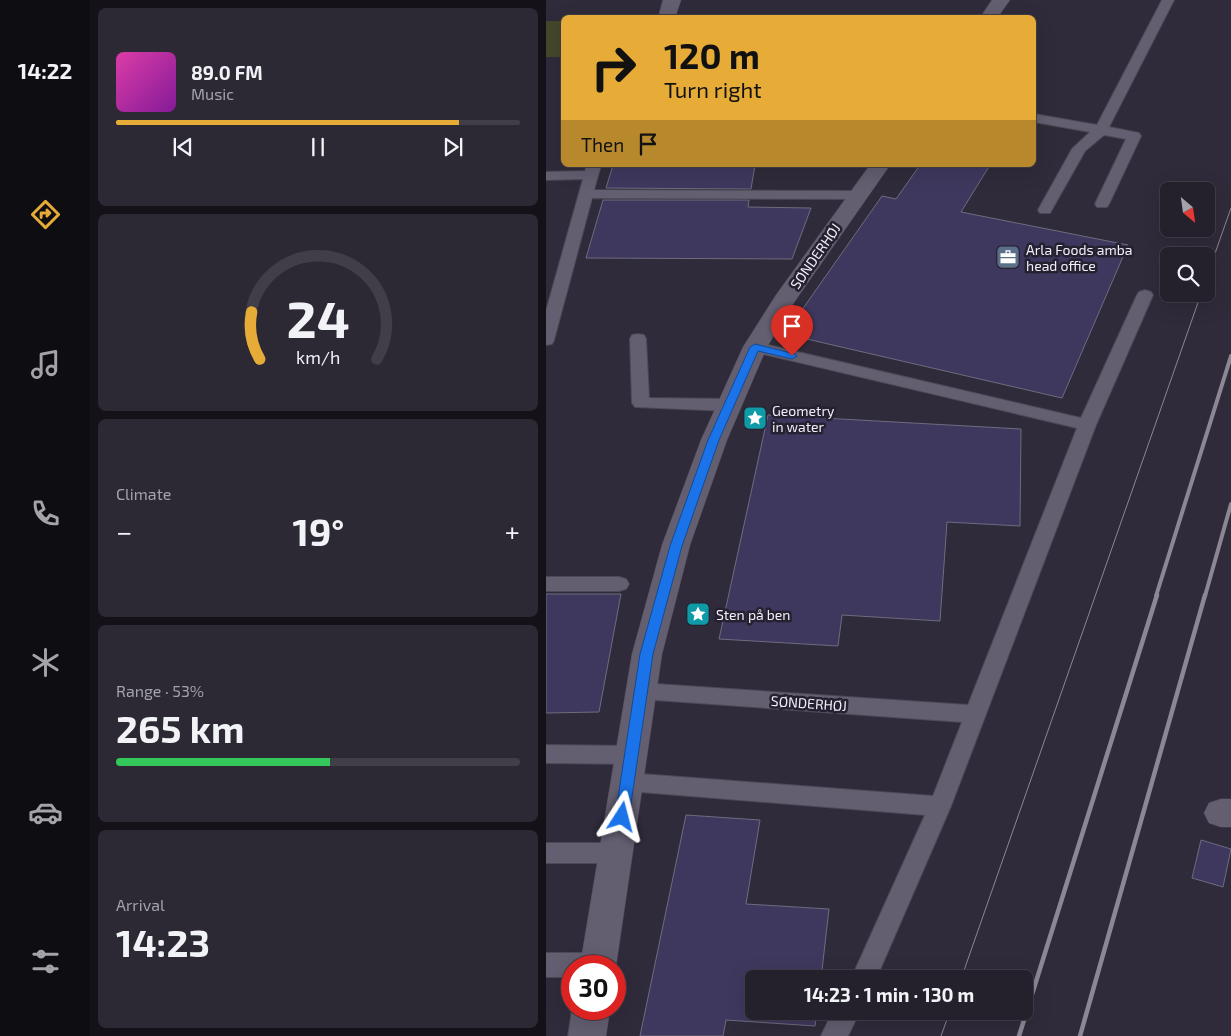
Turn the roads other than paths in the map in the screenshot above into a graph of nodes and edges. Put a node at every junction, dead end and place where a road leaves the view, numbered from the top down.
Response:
1 (1000, 0) edge
2 (1168, 0) edge
3 (990, 15) edge
4 (1036, 118) edge
5 (1101, 130) junction
6 (879, 167) edge
7 (593, 170) edge
8 (546, 176) edge
9 (587, 194) junction
10 (858, 195) junction
11 (1102, 204) dead end
12 (1045, 210) dead end
13 (1144, 295) dead end
14 (638, 338) dead end
15 (546, 340) edge
16 (755, 347) junction
17 (729, 405) junction
18 (1087, 425) junction
19 (546, 584) edge
20 (619, 584) dead end
21 (641, 691) junction
22 (976, 714) junction
23 (546, 754) edge
24 (630, 768) junction
25 (940, 806) junction
26 (546, 853) edge
27 (616, 853) junction
28 (600, 955) edge
29 (546, 965) edge
30 (561, 965) edge
31 (867, 970) edge
32 (589, 1020) edge
33 (842, 1020) edge
34 (587, 1036) edge
35 (834, 1036) edge

1 - 3 street
2 - 5 lane
4 - 5 lane
5 - 11 lane
5 - 12 lane
6 - 10 street, SØNDERHØJ
7 - 8 lane
7 - 9 lane
9 - 10 lane
9 - 15 lane
10 - 16 street, SØNDERHØJ
13 - 18 lane
14 - 17 lane
16 - 17 street, SØNDERHØJ
16 - 18 lane
17 - 21 street, SØNDERHØJ
18 - 22 lane
19 - 20 lane
21 - 22 lane, SØNDERHØJ
21 - 24 street, SØNDERHØJ
22 - 25 lane
23 - 24 lane
24 - 25 lane
24 - 27 street, SØNDERHØJ
25 - 31 lane
26 - 27 lane
27 - 28 street, SØNDERHØJ
29 - 30 lane
32 - 34 street
33 - 35 lane

